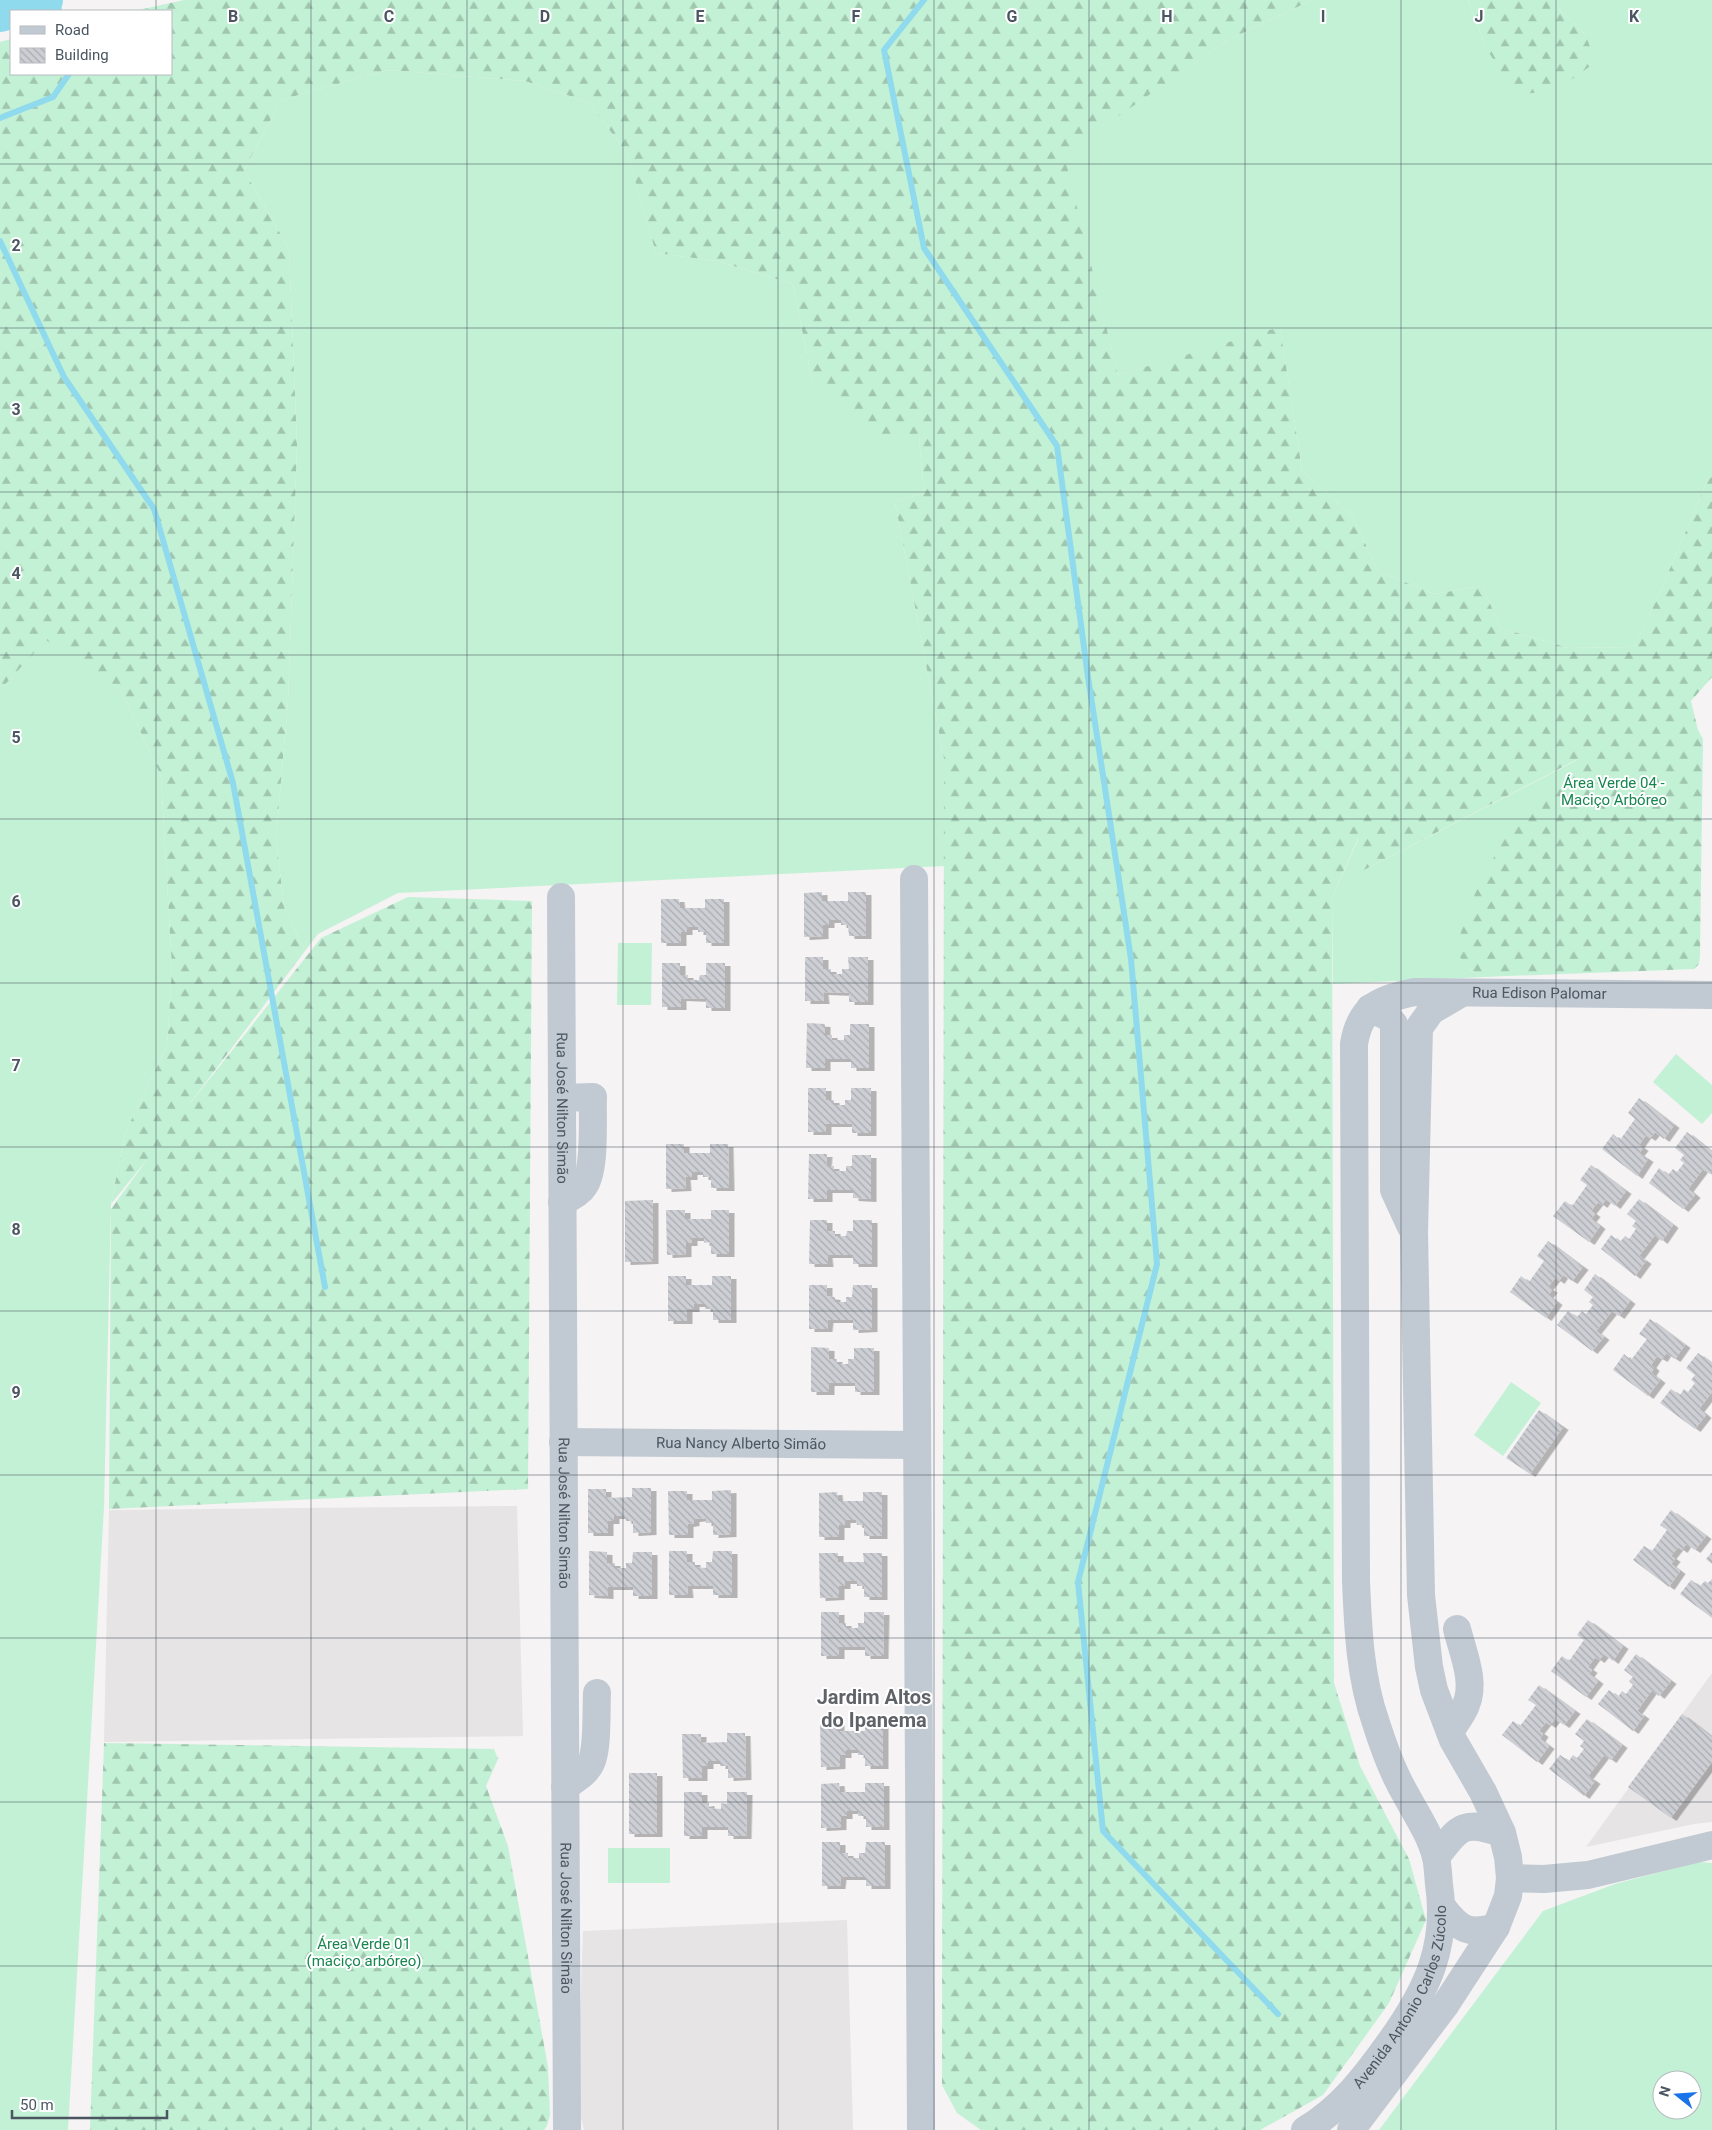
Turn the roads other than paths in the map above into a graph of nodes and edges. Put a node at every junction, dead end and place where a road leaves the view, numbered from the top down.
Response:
1 (914, 878) dead end
2 (561, 897) dead end
3 (1460, 994) junction
4 (1712, 995) edge
5 (1370, 1008) junction
6 (1414, 1232) junction
7 (564, 1442) junction
8 (917, 1445) junction
9 (1429, 1667) junction
10 (597, 1693) dead end
11 (1450, 1732) junction
12 (565, 1787) junction
13 (1502, 1833) junction
14 (1712, 1845) edge
15 (1436, 1857) junction
16 (1510, 1878) junction
17 (1443, 1908) junction
18 (1496, 1927) junction
19 (567, 2130) edge
20 (921, 2130) edge
21 (1305, 2130) edge
22 (1351, 2130) edge

1 - 8 street
2 - 7 street, Rua José Nilton Simão
3 - 4 street, Rua Edison Palomar
3 - 5 street, Rua Edison Palomar
3 - 6 street
5 - 6 street
5 - 15 street
6 - 9 street
7 - 8 street, Rua Nancy Alberto Simão
7 - 12 street, Rua José Nilton Simão
8 - 20 street
9 - 11 street
9 - 11 street
10 - 12 street
11 - 13 street
12 - 19 street, Rua José Nilton Simão
13 - 15 street
13 - 16 street
14 - 16 street
15 - 17 street
16 - 18 street
17 - 18 street, Avenida Antonio Carlos Zúcolo
17 - 21 street, Avenida Antonio Carlos Zúcolo
18 - 22 street, Avenida Antonio Carlos Zúcolo

